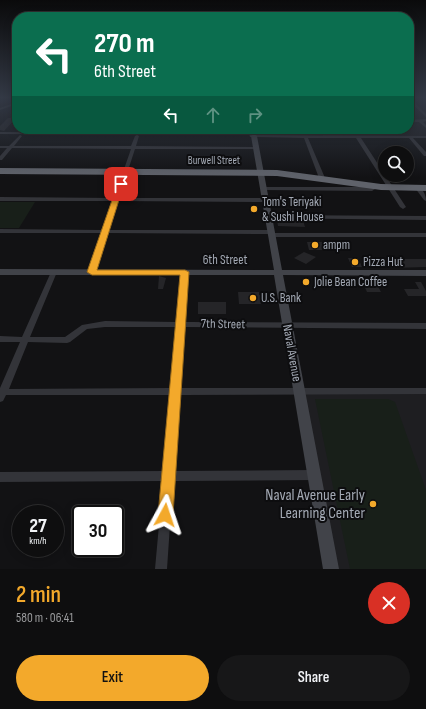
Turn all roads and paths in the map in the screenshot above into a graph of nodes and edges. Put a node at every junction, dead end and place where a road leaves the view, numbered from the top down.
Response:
1 (12, 132) edge
2 (2, 133) edge
3 (12, 133) edge
4 (164, 134) edge
5 (245, 134) dead end
6 (257, 134) edge
7 (273, 134) edge
8 (20, 136) dead end
9 (137, 136) dead end
10 (306, 136) junction
11 (358, 137) junction
12 (410, 137) junction
13 (426, 137) edge
14 (133, 147) junction
15 (0, 148) edge
16 (10, 148) junction
17 (257, 148) junction
18 (426, 155) edge
19 (0, 159) edge
20 (0, 171) edge
21 (125, 172) junction
22 (261, 172) junction
23 (322, 178) junction
24 (391, 187) junction
25 (422, 188) edge
26 (264, 189) junction
27 (372, 189) dead end
28 (0, 199) edge
29 (116, 199) junction
30 (426, 199) edge
31 (266, 200) junction
32 (403, 207) dead end
33 (269, 217) junction
34 (426, 218) edge
35 (0, 231) edge
36 (105, 231) junction
37 (272, 233) junction
38 (426, 235) edge
39 (0, 272) edge
40 (54, 272) junction
41 (92, 272) junction
42 (185, 272) junction
43 (279, 273) junction
44 (426, 273) edge
45 (180, 323) junction
46 (288, 325) junction
47 (426, 326) edge
48 (0, 339) edge
49 (25, 339) junction
50 (299, 390) junction
51 (175, 391) junction
52 (426, 391) edge
53 (1, 395) edge
54 (169, 475) junction
55 (314, 475) junction
56 (0, 477) edge
57 (161, 569) edge
58 (331, 569) edge

1 - 2 street
2 - 3 street
4 - 5 street
6 - 17 street, Naval Avenue
7 - 10 street
8 - 16 street
9 - 14 street
10 - 11 street
10 - 23 street
11 - 12 street
11 - 24 street
12 - 13 street
12 - 18 street
14 - 16 street
14 - 17 street
14 - 21 street
15 - 16 street
16 - 19 street
17 - 22 street, Naval Avenue
20 - 21 highway, Burwell Street
21 - 22 highway, Burwell Street
21 - 29 street
22 - 23 highway, Burwell Street
22 - 26 street, Naval Avenue
23 - 24 highway, Burwell Street
24 - 25 highway, Burwell Street
24 - 32 street
25 - 30 street
26 - 27 street
26 - 31 street, Naval Avenue
28 - 29 street
29 - 31 street
29 - 36 street
31 - 33 street, Naval Avenue
33 - 34 street
33 - 37 street, Naval Avenue
35 - 36 street
36 - 37 street
36 - 41 street
37 - 38 street
37 - 43 street, Naval Avenue
39 - 40 street, 6th Street
40 - 41 street, 6th Street
40 - 49 street
41 - 42 street, 6th Street
42 - 43 street, 6th Street
42 - 45 street
43 - 44 street, 6th Street
43 - 46 street, Naval Avenue
45 - 46 street, 7th Street
45 - 49 street, 7th Street
45 - 51 street
46 - 47 street, 7th Street
46 - 50 street, Naval Avenue
48 - 49 street, 7th Street
49 - 53 street
50 - 51 street
50 - 52 street
50 - 55 street, Naval Avenue
51 - 53 street
51 - 54 street
54 - 55 street
54 - 56 street
54 - 57 street
55 - 58 street, Naval Avenue

